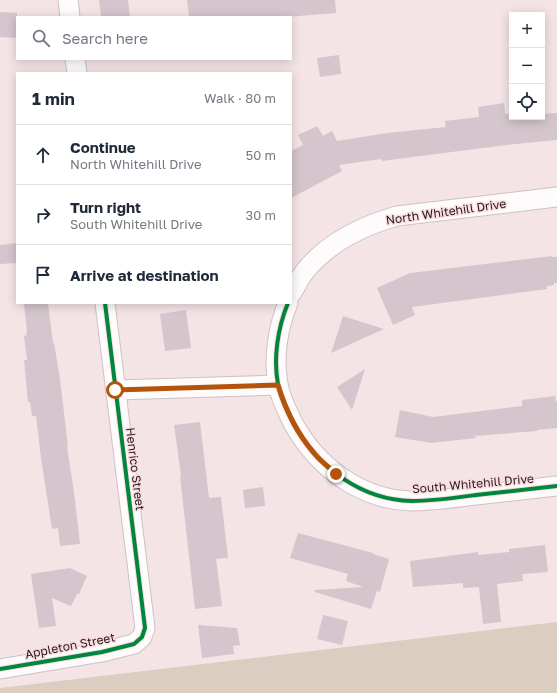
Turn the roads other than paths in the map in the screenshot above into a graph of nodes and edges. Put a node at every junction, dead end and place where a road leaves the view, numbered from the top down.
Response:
1 (68, 0) edge
2 (70, 16) edge
3 (76, 60) edge
4 (77, 72) edge
5 (557, 197) edge
6 (292, 292) edge
7 (104, 304) edge
8 (288, 304) edge
9 (278, 385) junction
10 (115, 390) junction
11 (557, 486) edge
12 (142, 637) joint
13 (0, 669) edge

1 - 2 street
3 - 4 street
5 - 6 street, North Whitehill Drive
7 - 10 street, Henrico Street
8 - 9 street
9 - 10 street
9 - 11 street, South Whitehill Drive
10 - 12 street, Henrico Street
12 - 13 street, Appleton Street

